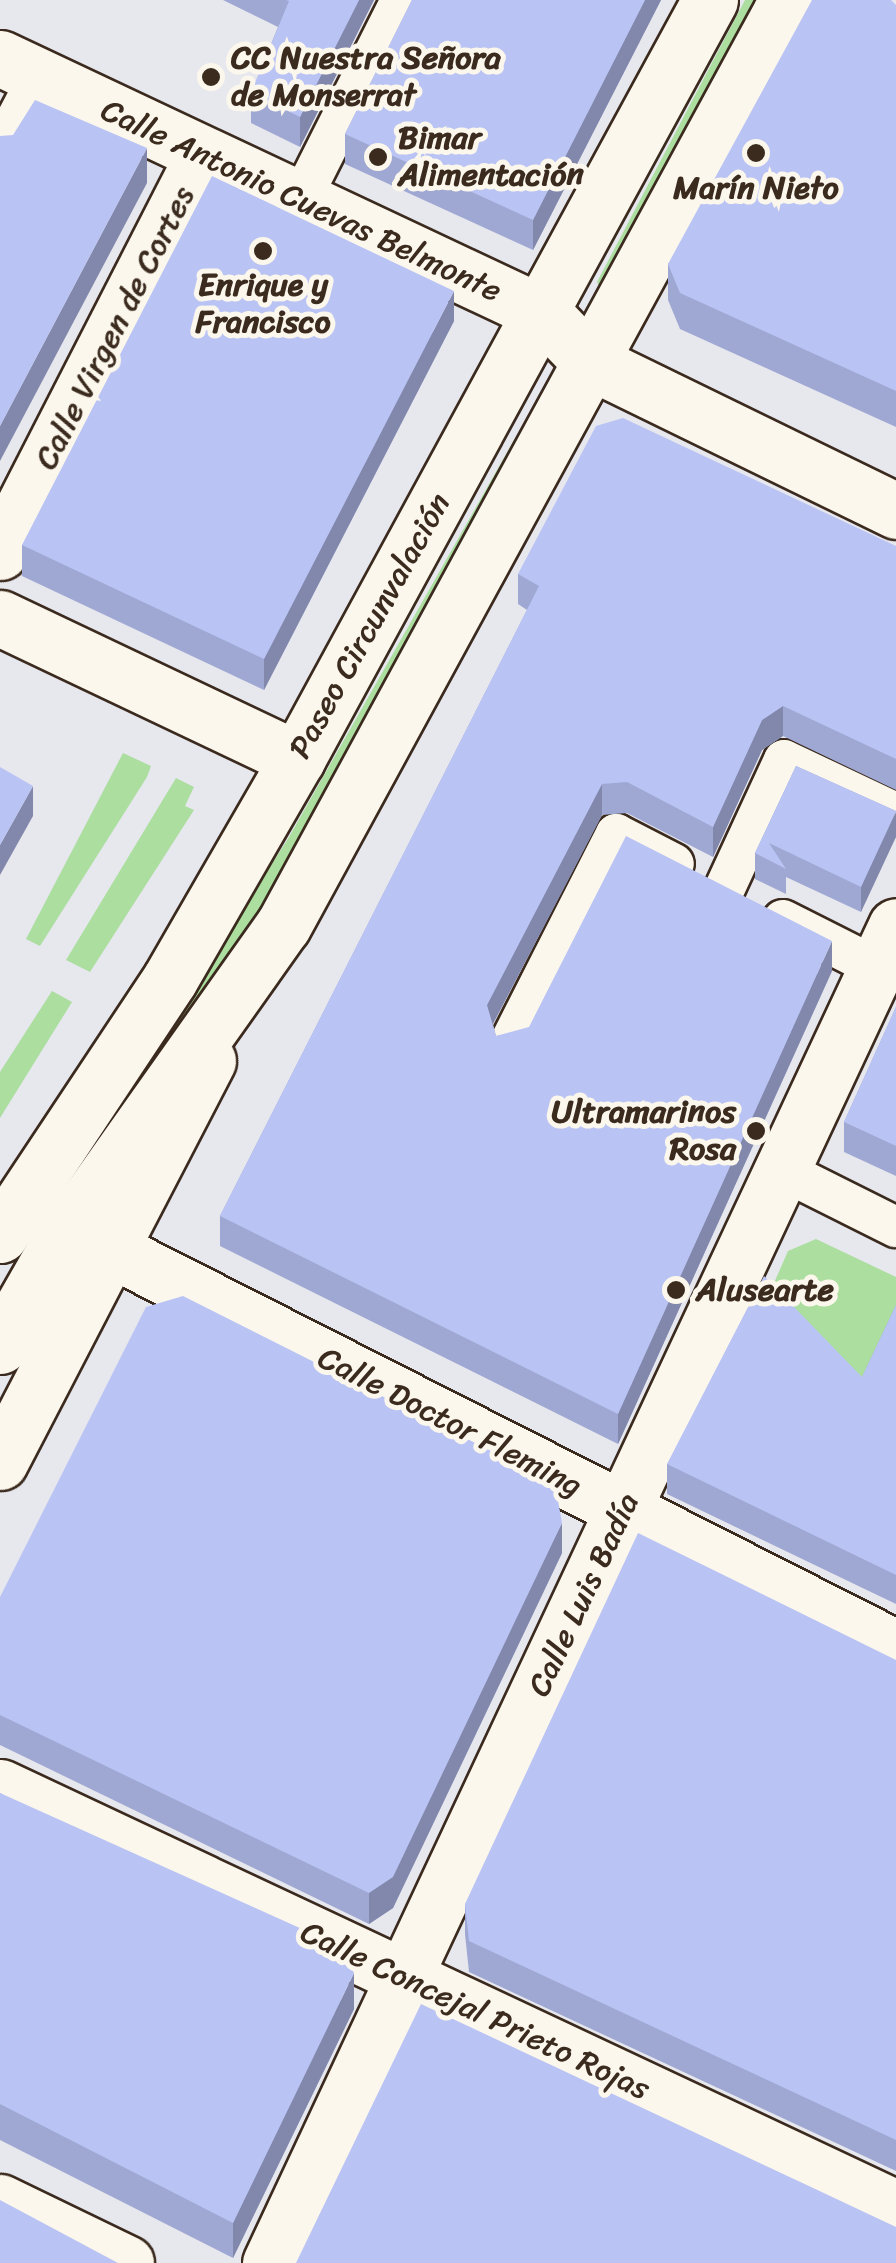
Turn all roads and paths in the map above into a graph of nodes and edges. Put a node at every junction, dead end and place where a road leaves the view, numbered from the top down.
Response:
1 (401, 0) edge
2 (710, 0) edge
3 (787, 0) edge
4 (20, 67) edge
5 (0, 150) edge
6 (202, 158) junction
7 (299, 203) junction
8 (544, 314) junction
9 (589, 361) junction
10 (896, 512) edge
11 (0, 552) edge
12 (0, 618) edge
13 (297, 759) junction
14 (896, 812) edge
15 (724, 890) junction
16 (284, 926) junction
17 (890, 957) edge
18 (508, 1046) edge
19 (778, 1168) junction
20 (896, 1227) edge
21 (0, 1235) edge
22 (112, 1250) junction
23 (0, 1346) edge
24 (0, 1462) edge
25 (626, 1510) junction
26 (896, 1648) edge
27 (0, 1787) edge
28 (402, 1977) junction
29 (0, 2202) edge
30 (896, 2208) edge
31 (126, 2263) edge
32 (270, 2263) edge

1 - 7 street
2 - 8 street, Paseo Circunvalación
3 - 9 street, Paseo Circunvalación
4 - 5 street
4 - 6 street, Calle Antonio Cuevas Belmonte
6 - 7 street, Calle Antonio Cuevas Belmonte
6 - 11 street, Calle Virgen de Cortes
7 - 8 street, Calle Antonio Cuevas Belmonte
8 - 9 street, Calle Antonio Cuevas Belmonte
8 - 13 street, Paseo Circunvalación
9 - 10 street
9 - 16 street, Paseo Circunvalación
12 - 13 street
13 - 21 street, Paseo Circunvalación
14 - 15 street
15 - 17 street
15 - 18 street
16 - 22 street, Paseo Circunvalación
16 - 23 street, Paseo Circunvalación
17 - 19 street, Calle Luis Badía
19 - 20 street
19 - 25 street, Calle Luis Badía
22 - 24 street, Paseo Circunvalación
22 - 25 street, Calle Doctor Fleming
25 - 26 street, Calle Doctor Fleming
25 - 28 street, Calle Luis Badía
27 - 28 street, Calle Concejal Prieto Rojas
28 - 30 street, Calle Concejal Prieto Rojas
28 - 32 street, Calle Luis Badía
29 - 31 street

